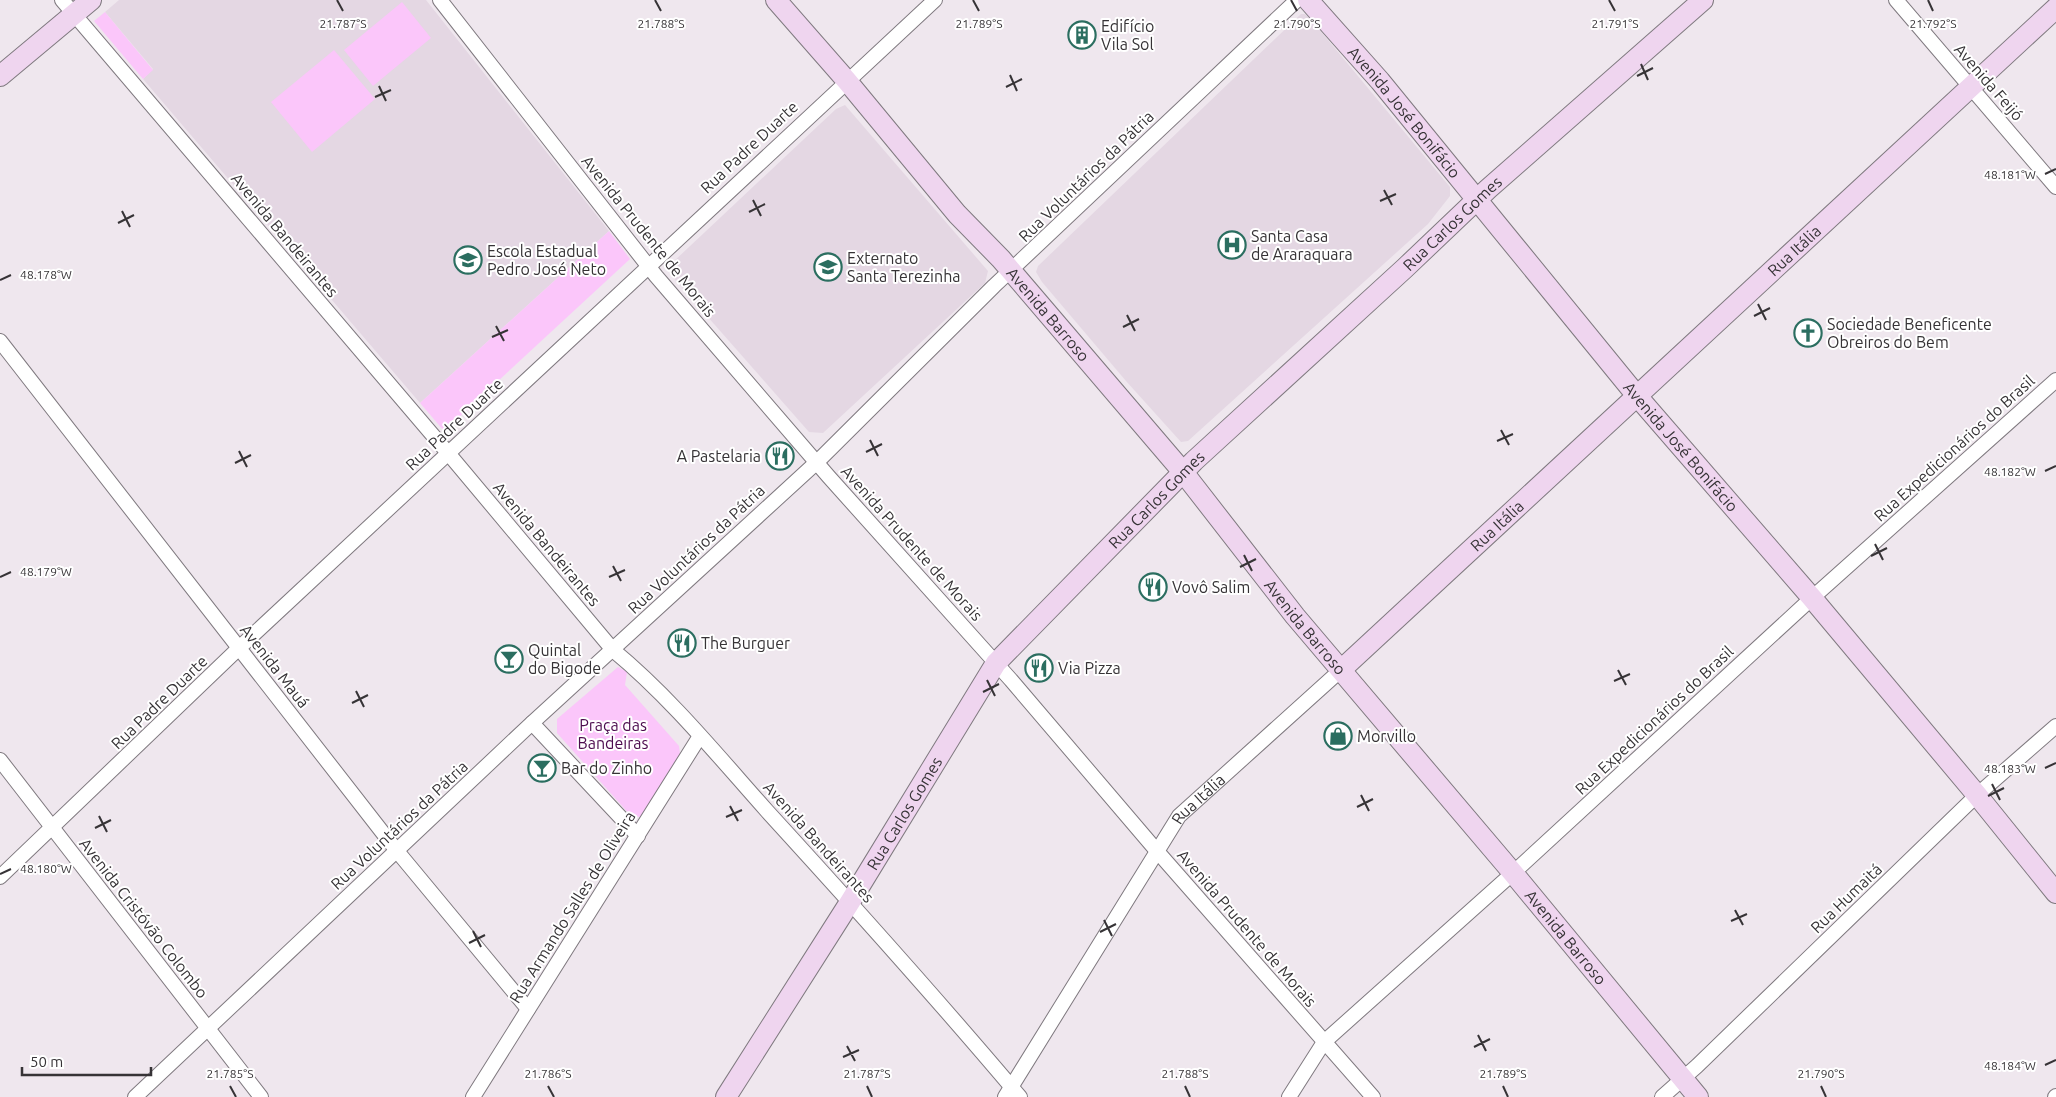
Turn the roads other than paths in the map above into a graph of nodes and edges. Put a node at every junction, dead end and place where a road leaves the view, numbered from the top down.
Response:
1 (92, 0) edge
2 (440, 0) edge
3 (776, 0) edge
4 (935, 0) edge
5 (1296, 0) edge
6 (1308, 0) edge
7 (1703, 0) edge
8 (1896, 0) edge
9 (68, 7) edge
10 (2056, 8) edge
11 (0, 76) edge
12 (846, 81) junction
13 (1970, 88) junction
14 (2056, 187) edge
15 (1477, 199) junction
16 (648, 267) junction
17 (1011, 271) junction
18 (0, 341) edge
19 (2056, 380) edge
20 (1637, 396) junction
21 (448, 453) junction
22 (817, 462) junction
23 (1183, 472) junction
24 (1812, 598) junction
25 (239, 648) junction
26 (613, 650) junction
27 (996, 663) junction
28 (1342, 670) junction
29 (532, 724) junction
30 (2056, 726) edge
31 (700, 736) junction
32 (0, 760) edge
33 (1977, 795) junction
34 (53, 828) junction
35 (638, 836) junction
36 (1156, 850) junction
37 (397, 851) junction
38 (1513, 874) junction
39 (0, 877) edge
40 (2056, 893) edge
41 (850, 902) junction
42 (528, 1009) junction
43 (208, 1029) junction
44 (1324, 1042) junction
45 (1682, 1079) junction
46 (1012, 1094) edge
47 (135, 1097) edge
48 (261, 1097) edge
49 (474, 1097) edge
50 (726, 1097) edge
51 (1289, 1097) edge
52 (1373, 1097) edge
53 (1662, 1097) edge
54 (1698, 1097) edge

1 - 9 street
2 - 16 street, Avenida Prudente de Morais
3 - 12 street, Avenida Barroso
4 - 12 street, Rua Padre Duarte
5 - 17 street, Rua Voluntários da Pátria
6 - 15 street, Avenida José Bonifácio
7 - 15 street, Rua Carlos Gomes
8 - 13 street, Avenida Feijó
9 - 11 street
9 - 21 street, Avenida Bandeirantes
10 - 13 street, Rua Itália
12 - 16 street, Rua Padre Duarte
12 - 17 street, Avenida Barroso
13 - 14 street, Avenida Feijó
13 - 20 street, Rua Itália
15 - 20 street, Avenida José Bonifácio
15 - 23 street, Rua Carlos Gomes
16 - 21 street, Rua Padre Duarte
16 - 22 street, Avenida Prudente de Morais
17 - 22 street, Rua Voluntários da Pátria
17 - 23 street, Avenida Barroso
18 - 25 street, Avenida Mauá
19 - 24 street, Rua Expedicionários do Brasil
20 - 24 street, Avenida José Bonifácio
20 - 28 street, Rua Itália
21 - 25 street, Rua Padre Duarte
21 - 26 street, Avenida Bandeirantes
22 - 26 street, Rua Voluntários da Pátria
22 - 27 street, Avenida Prudente de Morais
23 - 27 street, Rua Carlos Gomes
23 - 28 street, Avenida Barroso
24 - 33 street, Avenida José Bonifácio
24 - 38 street, Rua Expedicionários do Brasil
25 - 34 street, Rua Padre Duarte
25 - 37 street, Avenida Mauá
26 - 29 street, Rua Voluntários da Pátria
26 - 31 street, Avenida Bandeirantes
27 - 36 street, Avenida Prudente de Morais
27 - 41 street, Rua Carlos Gomes
28 - 36 street, Rua Itália
28 - 38 street, Avenida Barroso
29 - 35 street
29 - 37 street, Rua Voluntários da Pátria
30 - 33 street, Rua Humaitá
31 - 35 street, Rua Armando Salles de Oliveira
31 - 41 street, Avenida Bandeirantes
32 - 34 street, Avenida Cristóvão Colombo
33 - 40 street, Avenida José Bonifácio
33 - 45 street, Rua Humaitá
34 - 39 street, Rua Padre Duarte
34 - 43 street, Avenida Cristóvão Colombo
35 - 42 street, Rua Armando Salles de Oliveira
36 - 44 street, Avenida Prudente de Morais
36 - 46 street, Rua Itália
37 - 42 street, Avenida Mauá
37 - 43 street, Rua Voluntários da Pátria
38 - 44 street, Rua Expedicionários do Brasil
38 - 45 street, Avenida Barroso
41 - 46 street, Avenida Bandeirantes
41 - 50 street, Rua Carlos Gomes
42 - 49 street, Rua Armando Salles de Oliveira
43 - 47 street, Rua Voluntários da Pátria
43 - 48 street, Avenida Cristóvão Colombo
44 - 51 street, Rua Expedicionários do Brasil
44 - 52 street, Avenida Prudente de Morais
45 - 53 street, Rua Humaitá
45 - 54 street, Avenida Barroso

